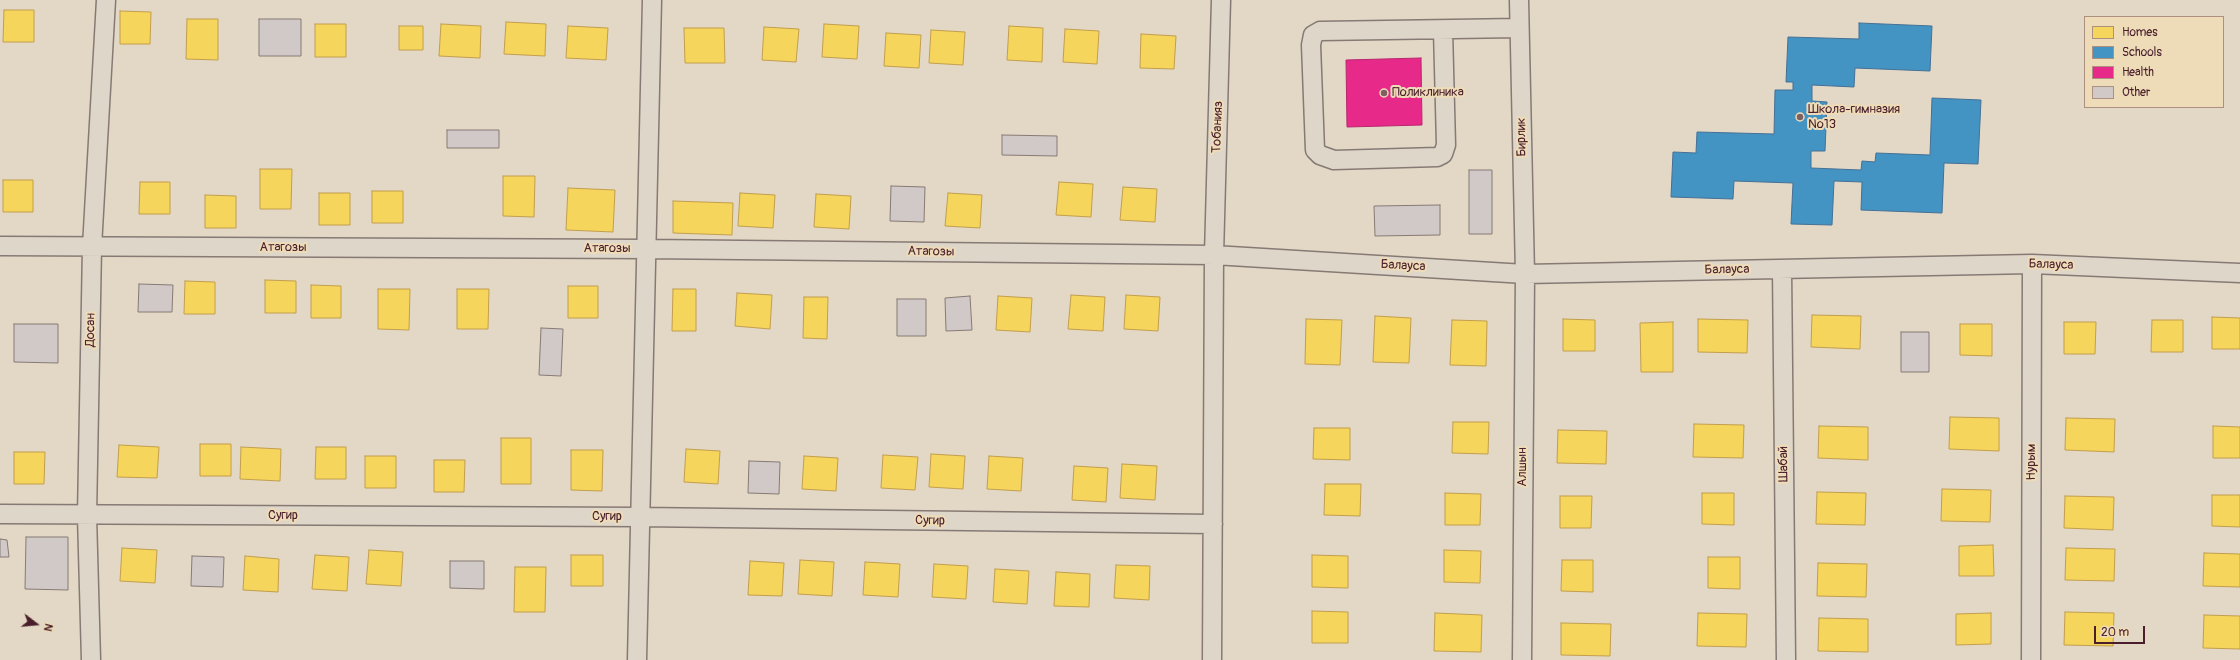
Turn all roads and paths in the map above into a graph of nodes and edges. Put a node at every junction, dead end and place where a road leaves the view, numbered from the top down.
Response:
1 (106, 0) edge
2 (652, 0) edge
3 (1221, 0) edge
4 (1519, 0) edge
5 (1519, 28) junction
6 (1443, 30) junction
7 (0, 246) edge
8 (92, 247) junction
9 (647, 249) junction
10 (1214, 255) junction
11 (2032, 264) junction
12 (1782, 269) junction
13 (2240, 273) edge
14 (1525, 274) junction
15 (0, 514) edge
16 (87, 516) junction
17 (640, 517) junction
18 (1213, 524) junction
19 (91, 660) edge
20 (637, 660) edge
21 (1212, 660) edge
22 (1522, 660) edge
23 (1786, 660) edge
24 (2032, 660) edge

1 - 8 street, Досан
2 - 9 street
3 - 10 street, Тобанияз
4 - 5 street, Бирлик
5 - 6 street
5 - 14 street, Бирлик
6 - 6 street
7 - 8 street, Атагозы
8 - 9 street, Атагозы
8 - 16 street, Досан
9 - 10 street, Атагозы
9 - 17 street
10 - 14 street, Балауса
10 - 18 street, Тобанияз
11 - 12 street, Балауса
11 - 13 street, Балауса
11 - 24 street, Нурым
12 - 14 street, Балауса
12 - 23 street, Шабай
14 - 22 street, Алшын
15 - 16 street, Сугир
16 - 17 street, Сугир
16 - 19 street, Досан
17 - 18 street, Сугир
17 - 20 street
18 - 21 street, Тобанияз

